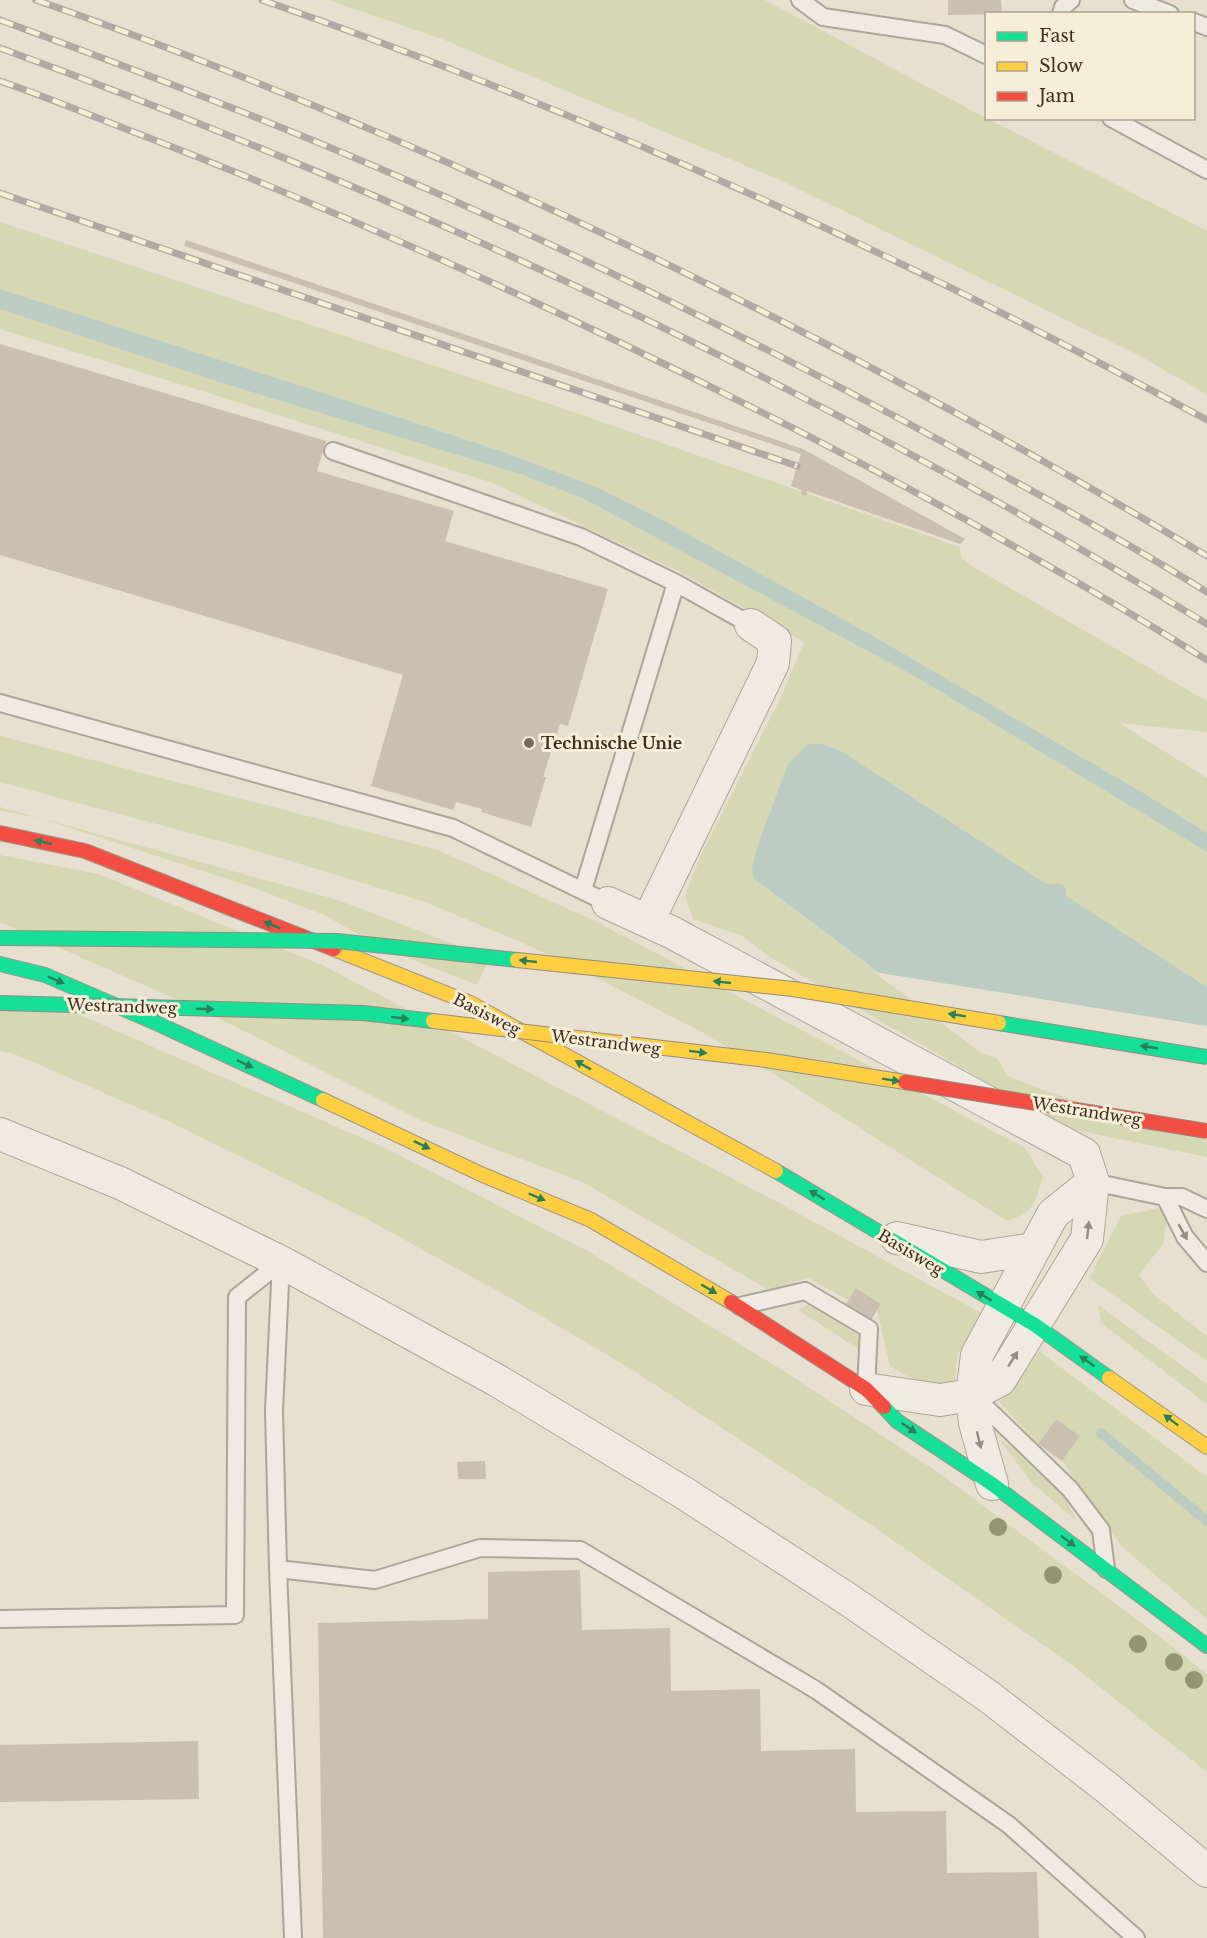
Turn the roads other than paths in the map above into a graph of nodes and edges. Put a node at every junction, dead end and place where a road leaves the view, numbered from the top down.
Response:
1 (1071, 0) edge
2 (1132, 0) edge
3 (802, 1) edge
4 (1062, 12) edge
5 (1165, 12) edge
6 (985, 54) edge
7 (1114, 120) edge
8 (1207, 170) edge
9 (333, 451) dead end
10 (676, 583) junction
11 (752, 625) joint
12 (0, 703) edge
13 (0, 833) edge
14 (596, 896) junction
15 (648, 921) junction
16 (0, 938) edge
17 (0, 964) edge
18 (0, 1003) edge
19 (1207, 1057) edge
20 (1207, 1131) edge
21 (0, 1134) edge
22 (1093, 1182) junction
23 (1165, 1197) junction
24 (1207, 1209) edge
25 (885, 1236) junction
26 (1034, 1250) junction
27 (281, 1262) junction
28 (1207, 1263) edge
29 (739, 1306) junction
30 (1003, 1307) junction
31 (1035, 1325) junction
32 (866, 1389) junction
33 (972, 1395) junction
34 (1207, 1447) edge
35 (992, 1484) junction
36 (278, 1569) junction
37 (1106, 1569) junction
38 (0, 1619) edge
39 (1207, 1646) edge
40 (1207, 1871) edge
41 (293, 1938) edge
42 (1136, 1938) edge

1 - 4 lane
2 - 5 lane
3 - 6 lane
7 - 8 lane
9 - 10 lane
10 - 11 lane
10 - 14 lane
11 - 15 street
12 - 14 lane
25 -> 13 main road, Basisweg
14 - 15 street
15 - 22 street
19 -> 16 main road, bridge
17 -> 29 main road
18 -> 20 main road, Westrandweg, bridge
21 - 27 street
22 - 23 lane
22 - 26 street
31 -> 22 street
23 - 24 lane
23 -> 28 lane
25 - 26 street
30 -> 25 main road, Basisweg
26 - 30 street
27 - 36 lane
27 - 38 lane
27 - 40 street
29 - 32 main road
29 - 32 lane
30 - 31 main road, Basisweg
30 - 33 street
33 -> 31 street
34 -> 31 main road, Basisweg
32 - 33 street
32 -> 35 main road
33 -> 35 street
33 - 37 lane
35 -> 37 main road
36 - 41 lane
36 - 42 lane
37 - 39 main road

